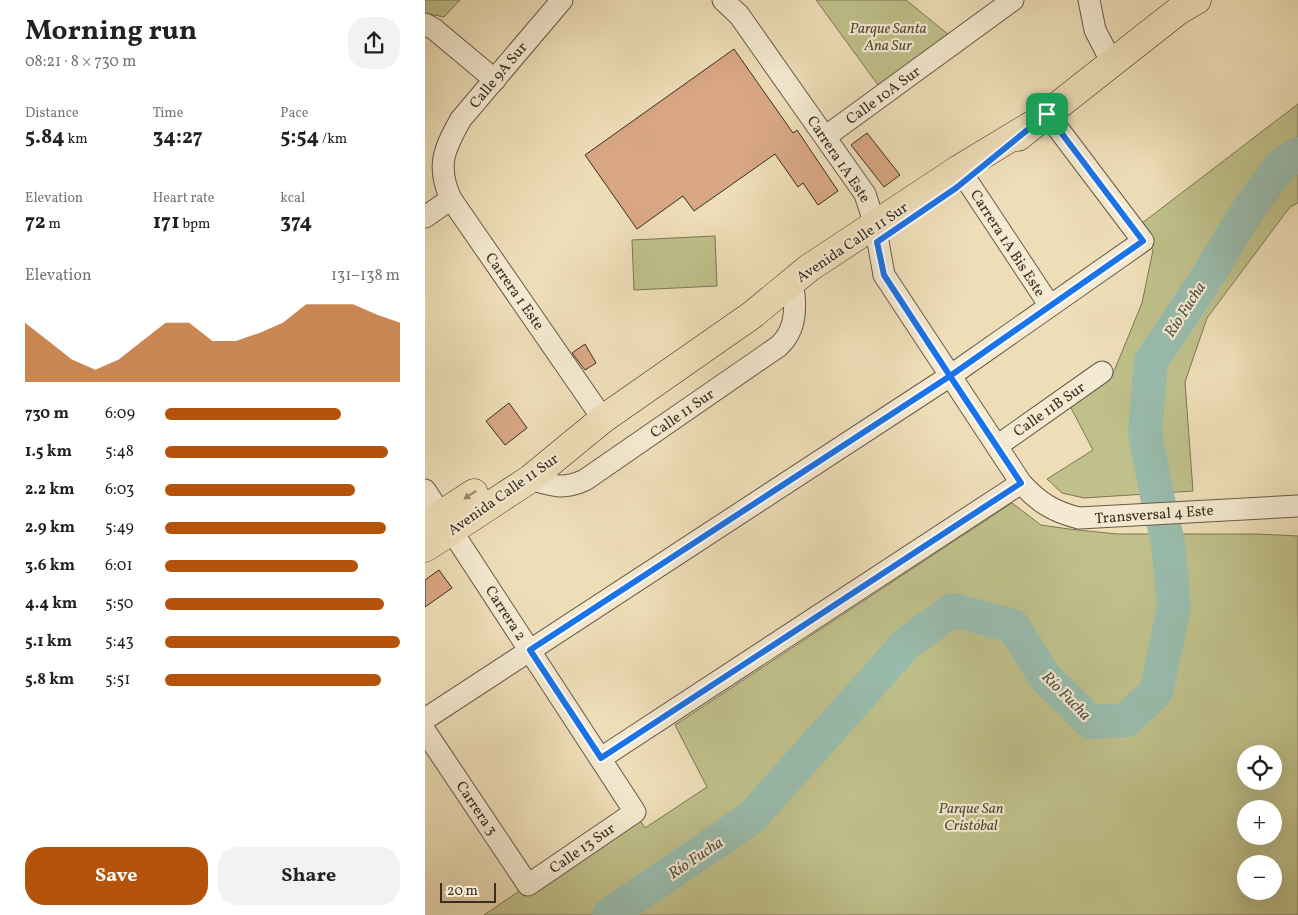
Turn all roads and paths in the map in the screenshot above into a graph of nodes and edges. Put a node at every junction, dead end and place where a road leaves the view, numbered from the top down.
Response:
1 (562, 0) edge
2 (723, 0) edge
3 (1013, 0) edge
4 (1089, 0) edge
5 (1188, 4) edge
6 (425, 24) edge
7 (1112, 63) junction
8 (495, 80) junction
9 (1040, 120) junction
10 (825, 137) junction
11 (443, 156) joint
12 (966, 179) junction
13 (451, 199) junction
14 (425, 216) edge
15 (876, 233) junction
16 (794, 294) junction
17 (1050, 306) junction
18 (752, 315) junction
19 (1102, 372) dead end
20 (950, 376) junction
21 (603, 419) junction
22 (997, 446) junction
23 (530, 479) junction
24 (1021, 483) junction
25 (425, 490) edge
26 (1298, 506) edge
27 (439, 523) edge
28 (425, 548) edge
29 (530, 650) junction
30 (425, 719) edge
31 (425, 731) edge
32 (601, 758) junction
33 (635, 812) joint
34 (529, 885) joint

1 - 8 street, Calle 9A Sur
2 - 10 street, Carrera 1A Este
3 - 10 street, Calle 10A Sur
4 - 7 street
5 - 7 main road, Avenida Calle 11 Sur
6 - 8 street
7 - 9 main road, Avenida Calle 11 Sur
8 - 11 street, Calle 9A Sur
9 - 12 main road, Avenida Calle 11 Sur
9 - 15 main road, Avenida Calle 11 Sur
9 - 17 street
10 - 15 street, Carrera 1A Este
11 - 13 street, Carrera 1 Este
12 - 15 main road, Avenida Calle 11 Sur
12 - 17 street, Carrera 1A Bis Este
13 - 14 street
13 - 21 street, Carrera 1 Este
15 - 16 main road, Avenida Calle 11 Sur
15 - 18 main road, Avenida Calle 11 Sur
15 - 20 street, Carrera 1A Este
16 - 18 main road, Avenida Calle 11 Sur
16 - 23 street, Calle 11 Sur
17 - 20 street
18 - 21 main road, Avenida Calle 11 Sur
19 - 22 street, Calle 11B Sur
20 - 22 street, Carrera 1A Este
20 - 29 street
21 - 23 main road, Avenida Calle 11 Sur
21 -> 27 main road, Avenida Calle 11 Sur
22 - 24 street, Carrera 1A Este
23 - 27 main road, Avenida Calle 11 Sur
24 - 26 street, Transversal 4 Este
24 - 32 street
25 - 27 street, Carrera 2
27 - 28 main road, Avenida Calle 11 Sur
27 - 29 street, Carrera 2
29 - 30 street
29 - 32 street, Carrera 2
31 - 34 street, Carrera 3
32 - 33 street, Carrera 2
33 - 34 street, Calle 13 Sur

